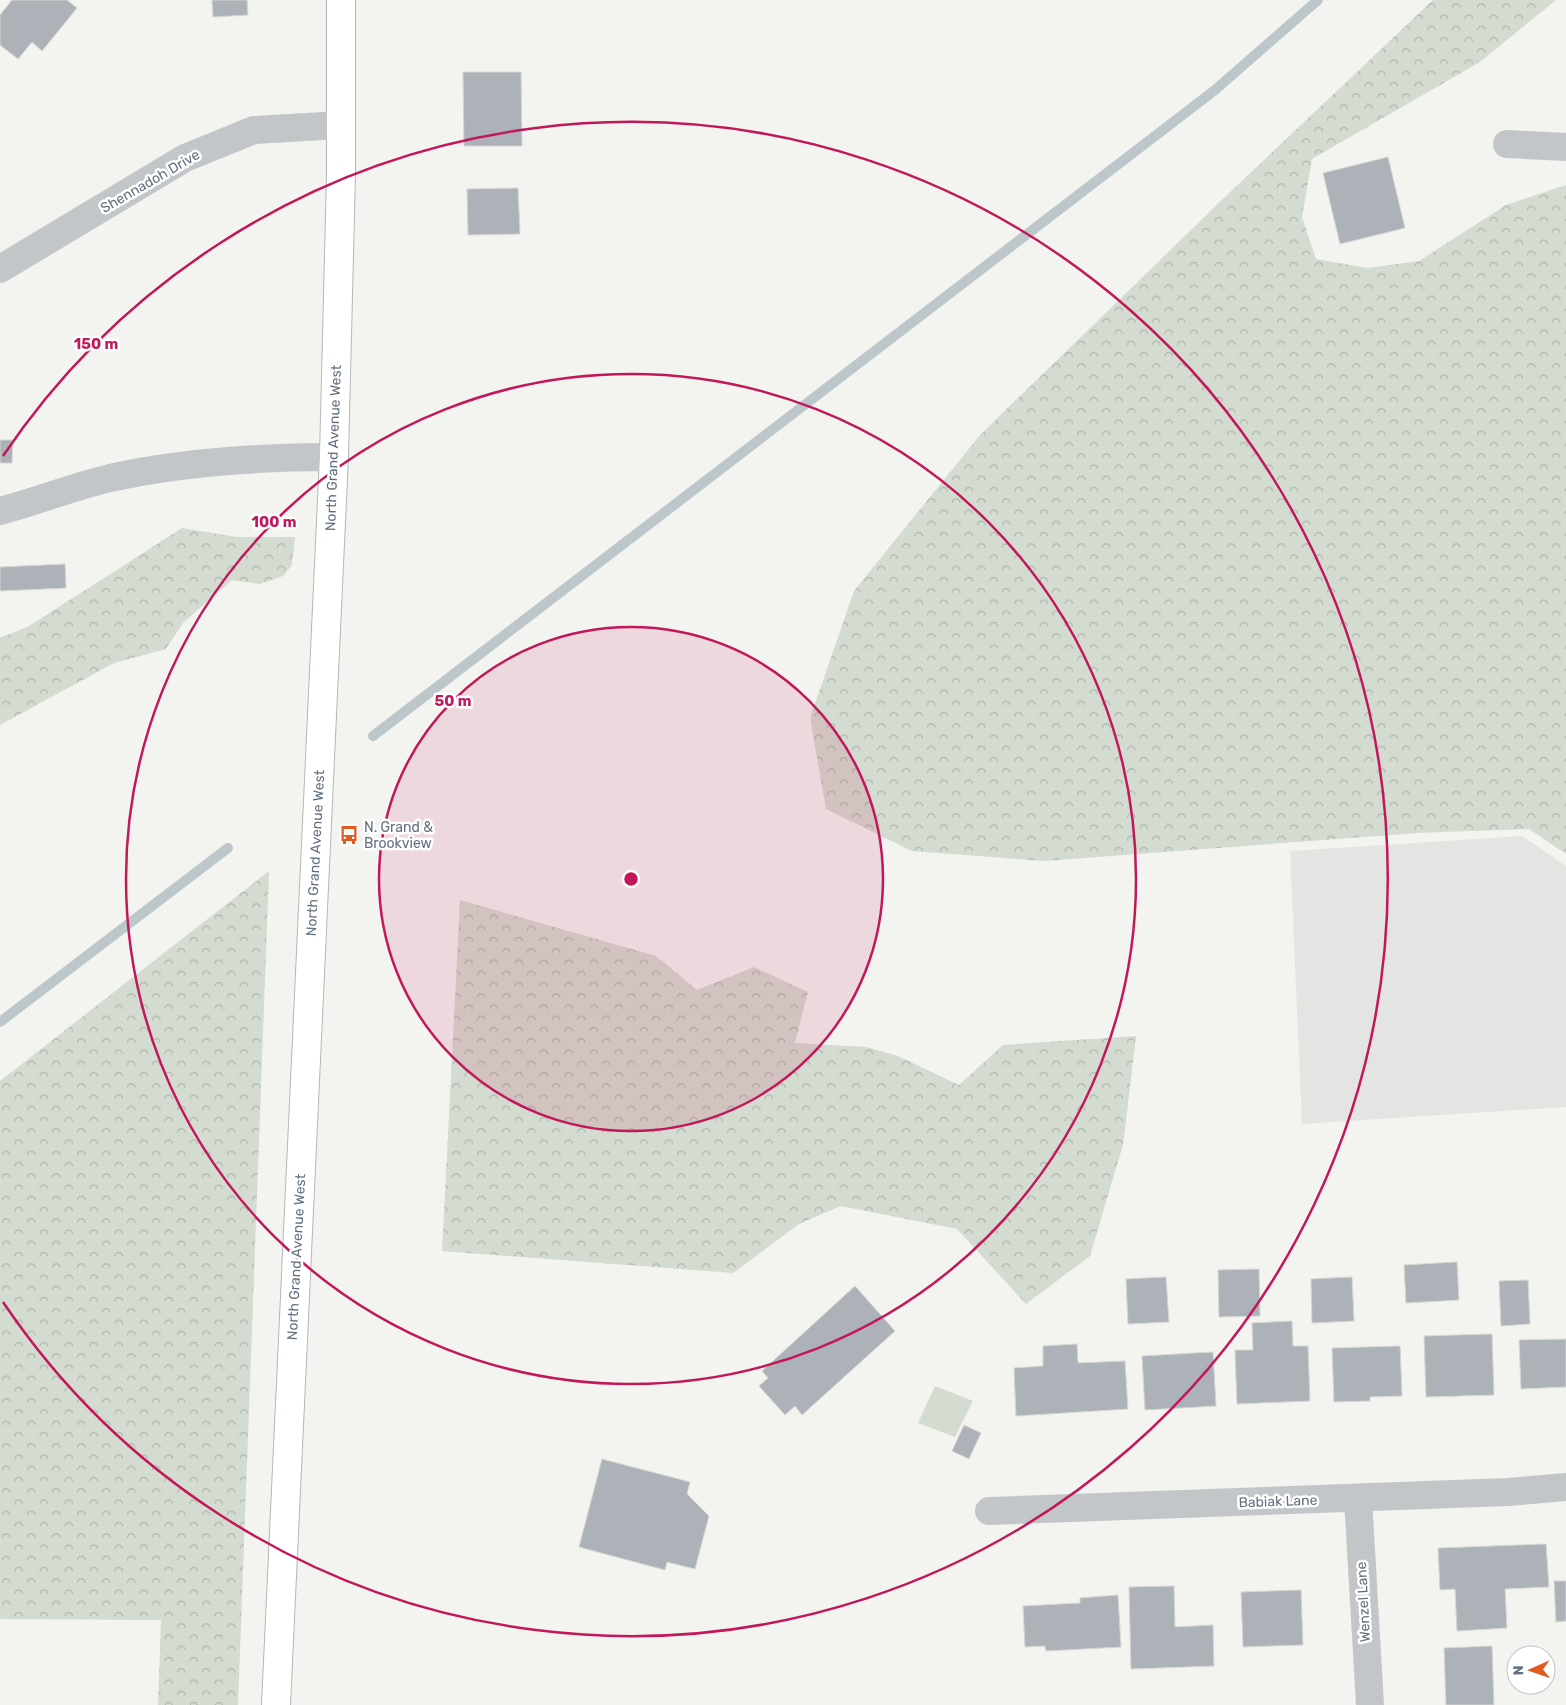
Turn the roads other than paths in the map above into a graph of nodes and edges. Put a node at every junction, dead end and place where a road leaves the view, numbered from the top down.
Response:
1 (341, 0) edge
2 (341, 125) junction
3 (1507, 144) dead end
4 (1566, 146) edge
5 (0, 269) edge
6 (334, 457) junction
7 (0, 511) edge
8 (1566, 1487) edge
9 (1358, 1498) junction
10 (989, 1511) dead end
11 (276, 1705) edge
12 (1370, 1705) edge

1 - 2 main road, North Grand Avenue West
2 - 5 street, Shennadoh Drive
2 - 6 main road, North Grand Avenue West
3 - 4 street
6 - 7 street
6 - 11 main road, North Grand Avenue West
8 - 9 street, Babiak Lane
9 - 10 street, Babiak Lane
9 - 12 street, Wenzel Lane

